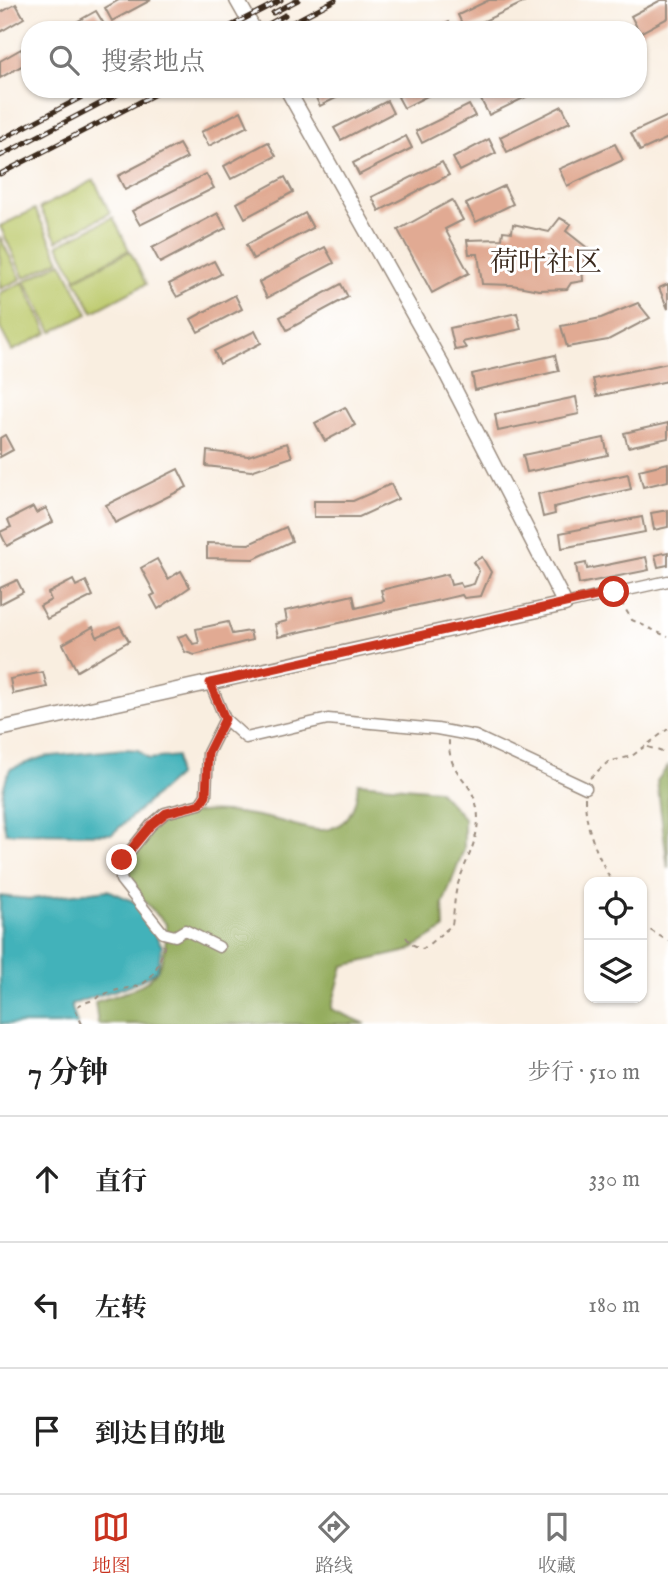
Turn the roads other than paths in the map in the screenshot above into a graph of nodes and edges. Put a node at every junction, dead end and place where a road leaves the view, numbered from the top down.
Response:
1 (237, 0) edge
2 (249, 21) edge
3 (292, 98) edge
4 (668, 581) edge
5 (565, 604) junction
6 (210, 683) junction
7 (225, 719) junction
8 (0, 729) edge
9 (586, 788) road end
10 (219, 947) dead end

1 - 2 main road
3 - 5 main road
4 - 5 street
5 - 6 main road
6 - 7 street
6 - 8 main road
7 - 9 street
7 - 10 street

